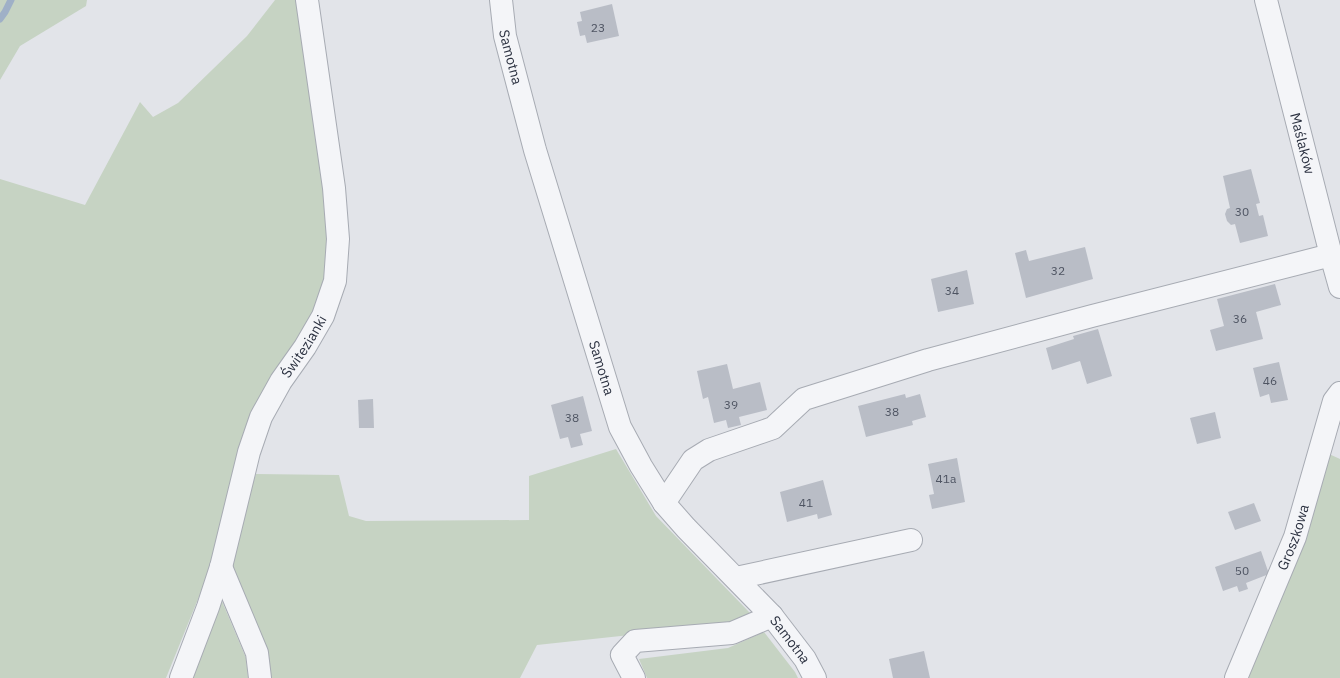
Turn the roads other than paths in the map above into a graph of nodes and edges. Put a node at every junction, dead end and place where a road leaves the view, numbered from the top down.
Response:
1 (307, 0) edge
2 (501, 0) edge
3 (1266, 0) edge
4 (1331, 255) junction
5 (1340, 287) edge
6 (1340, 393) edge
7 (664, 503) junction
8 (911, 540) dead end
9 (221, 567) junction
10 (736, 578) junction
11 (772, 616) junction
12 (181, 678) edge
13 (260, 678) edge
14 (634, 678) edge
15 (815, 678) edge
16 (1236, 678) edge

1 - 9 street, Świtezianki
2 - 7 street, Samotna
3 - 4 street, Maślaków
4 - 5 street, Maślaków
4 - 7 street
6 - 16 street, Groszkowa
7 - 10 street, Samotna
8 - 10 street
9 - 12 street, Świtezianki
9 - 13 street
10 - 11 street, Samotna
11 - 14 street
11 - 15 street, Samotna

